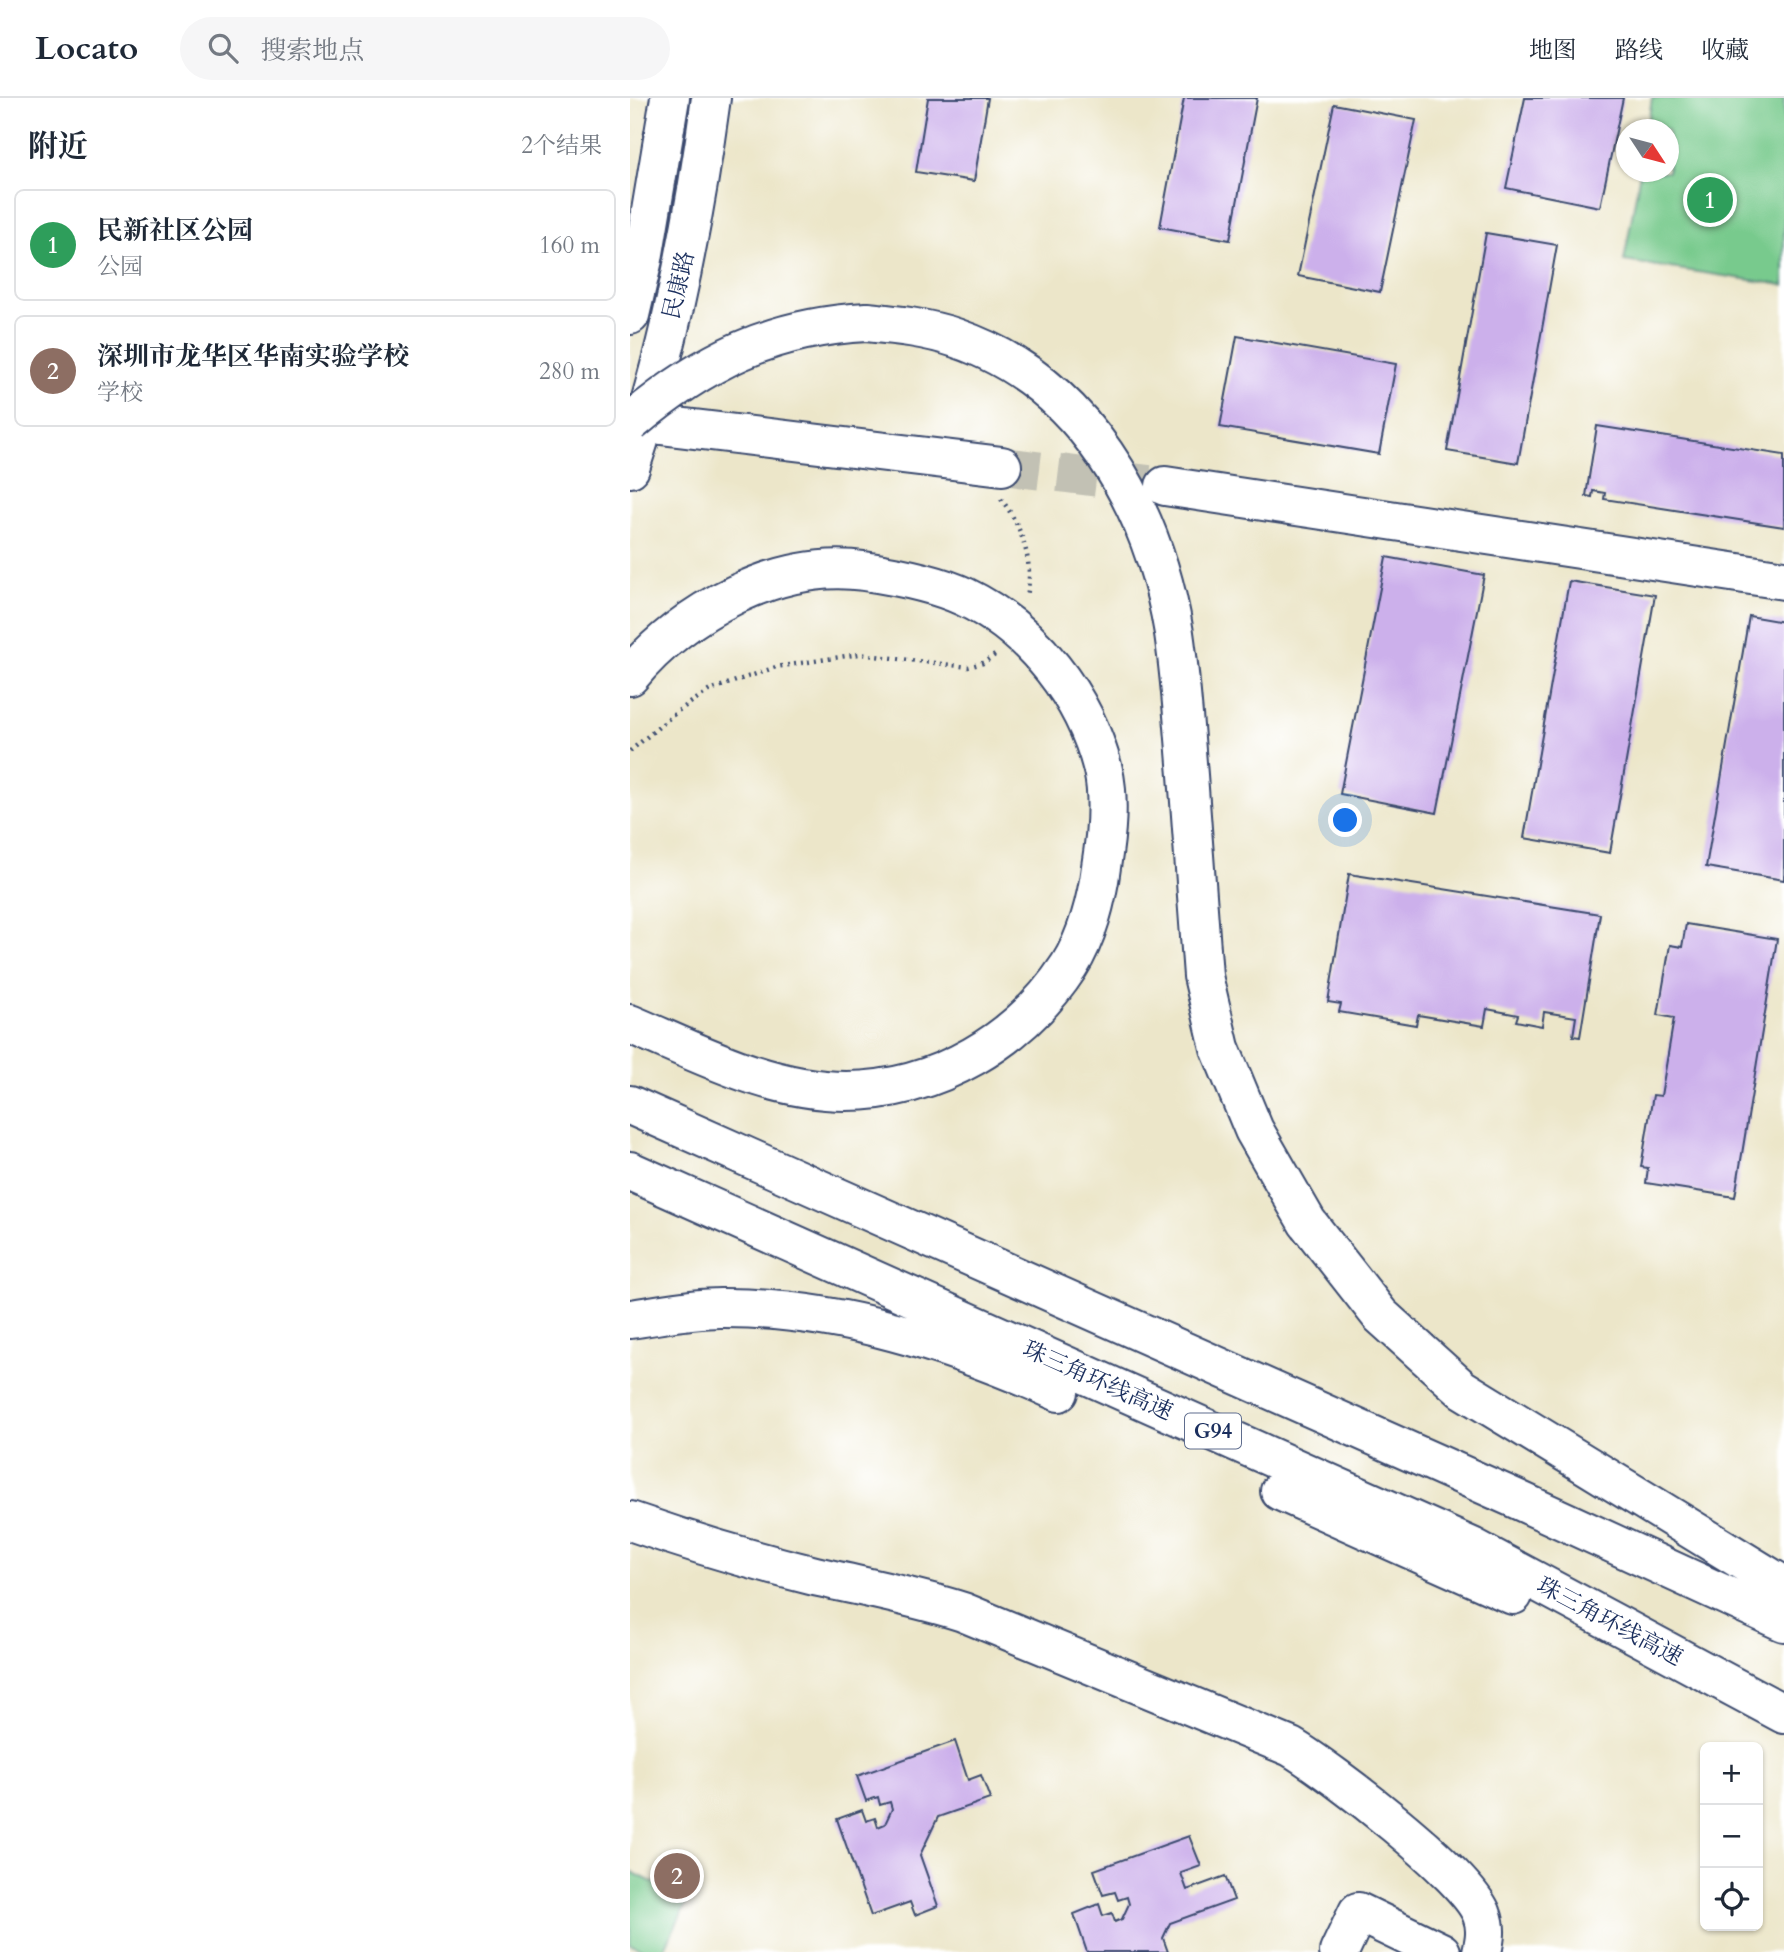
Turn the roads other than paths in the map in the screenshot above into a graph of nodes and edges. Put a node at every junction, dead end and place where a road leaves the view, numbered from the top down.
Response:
1 (670, 98) edge
2 (711, 98) edge
3 (630, 315) edge
4 (637, 423) edge
5 (630, 468) edge
6 (1001, 482) tunnel mouth
7 (1165, 486) tunnel mouth
8 (1784, 580) edge
9 (630, 676) edge
10 (630, 1024) edge
11 (630, 1105) edge
12 (630, 1171) edge
13 (630, 1319) edge
14 (630, 1521) edge
15 (1784, 1586) edge
16 (1784, 1622) edge
17 (1784, 1715) edge
18 (1339, 1952) edge
19 (1441, 1952) edge
20 (1482, 1952) edge

1 - 3 main road, 民康路
2 - 4 main road, 民康路
4 - 5 main road, 民康路
4 - 6 main road
4 - 15 main road, bridge
7 - 8 main road
9 - 10 main road
11 - 16 main road, G94
12 - 17 main road, 珠三角环线高速 / G94
13 - 17 main road
14 - 20 main road
18 - 19 main road

